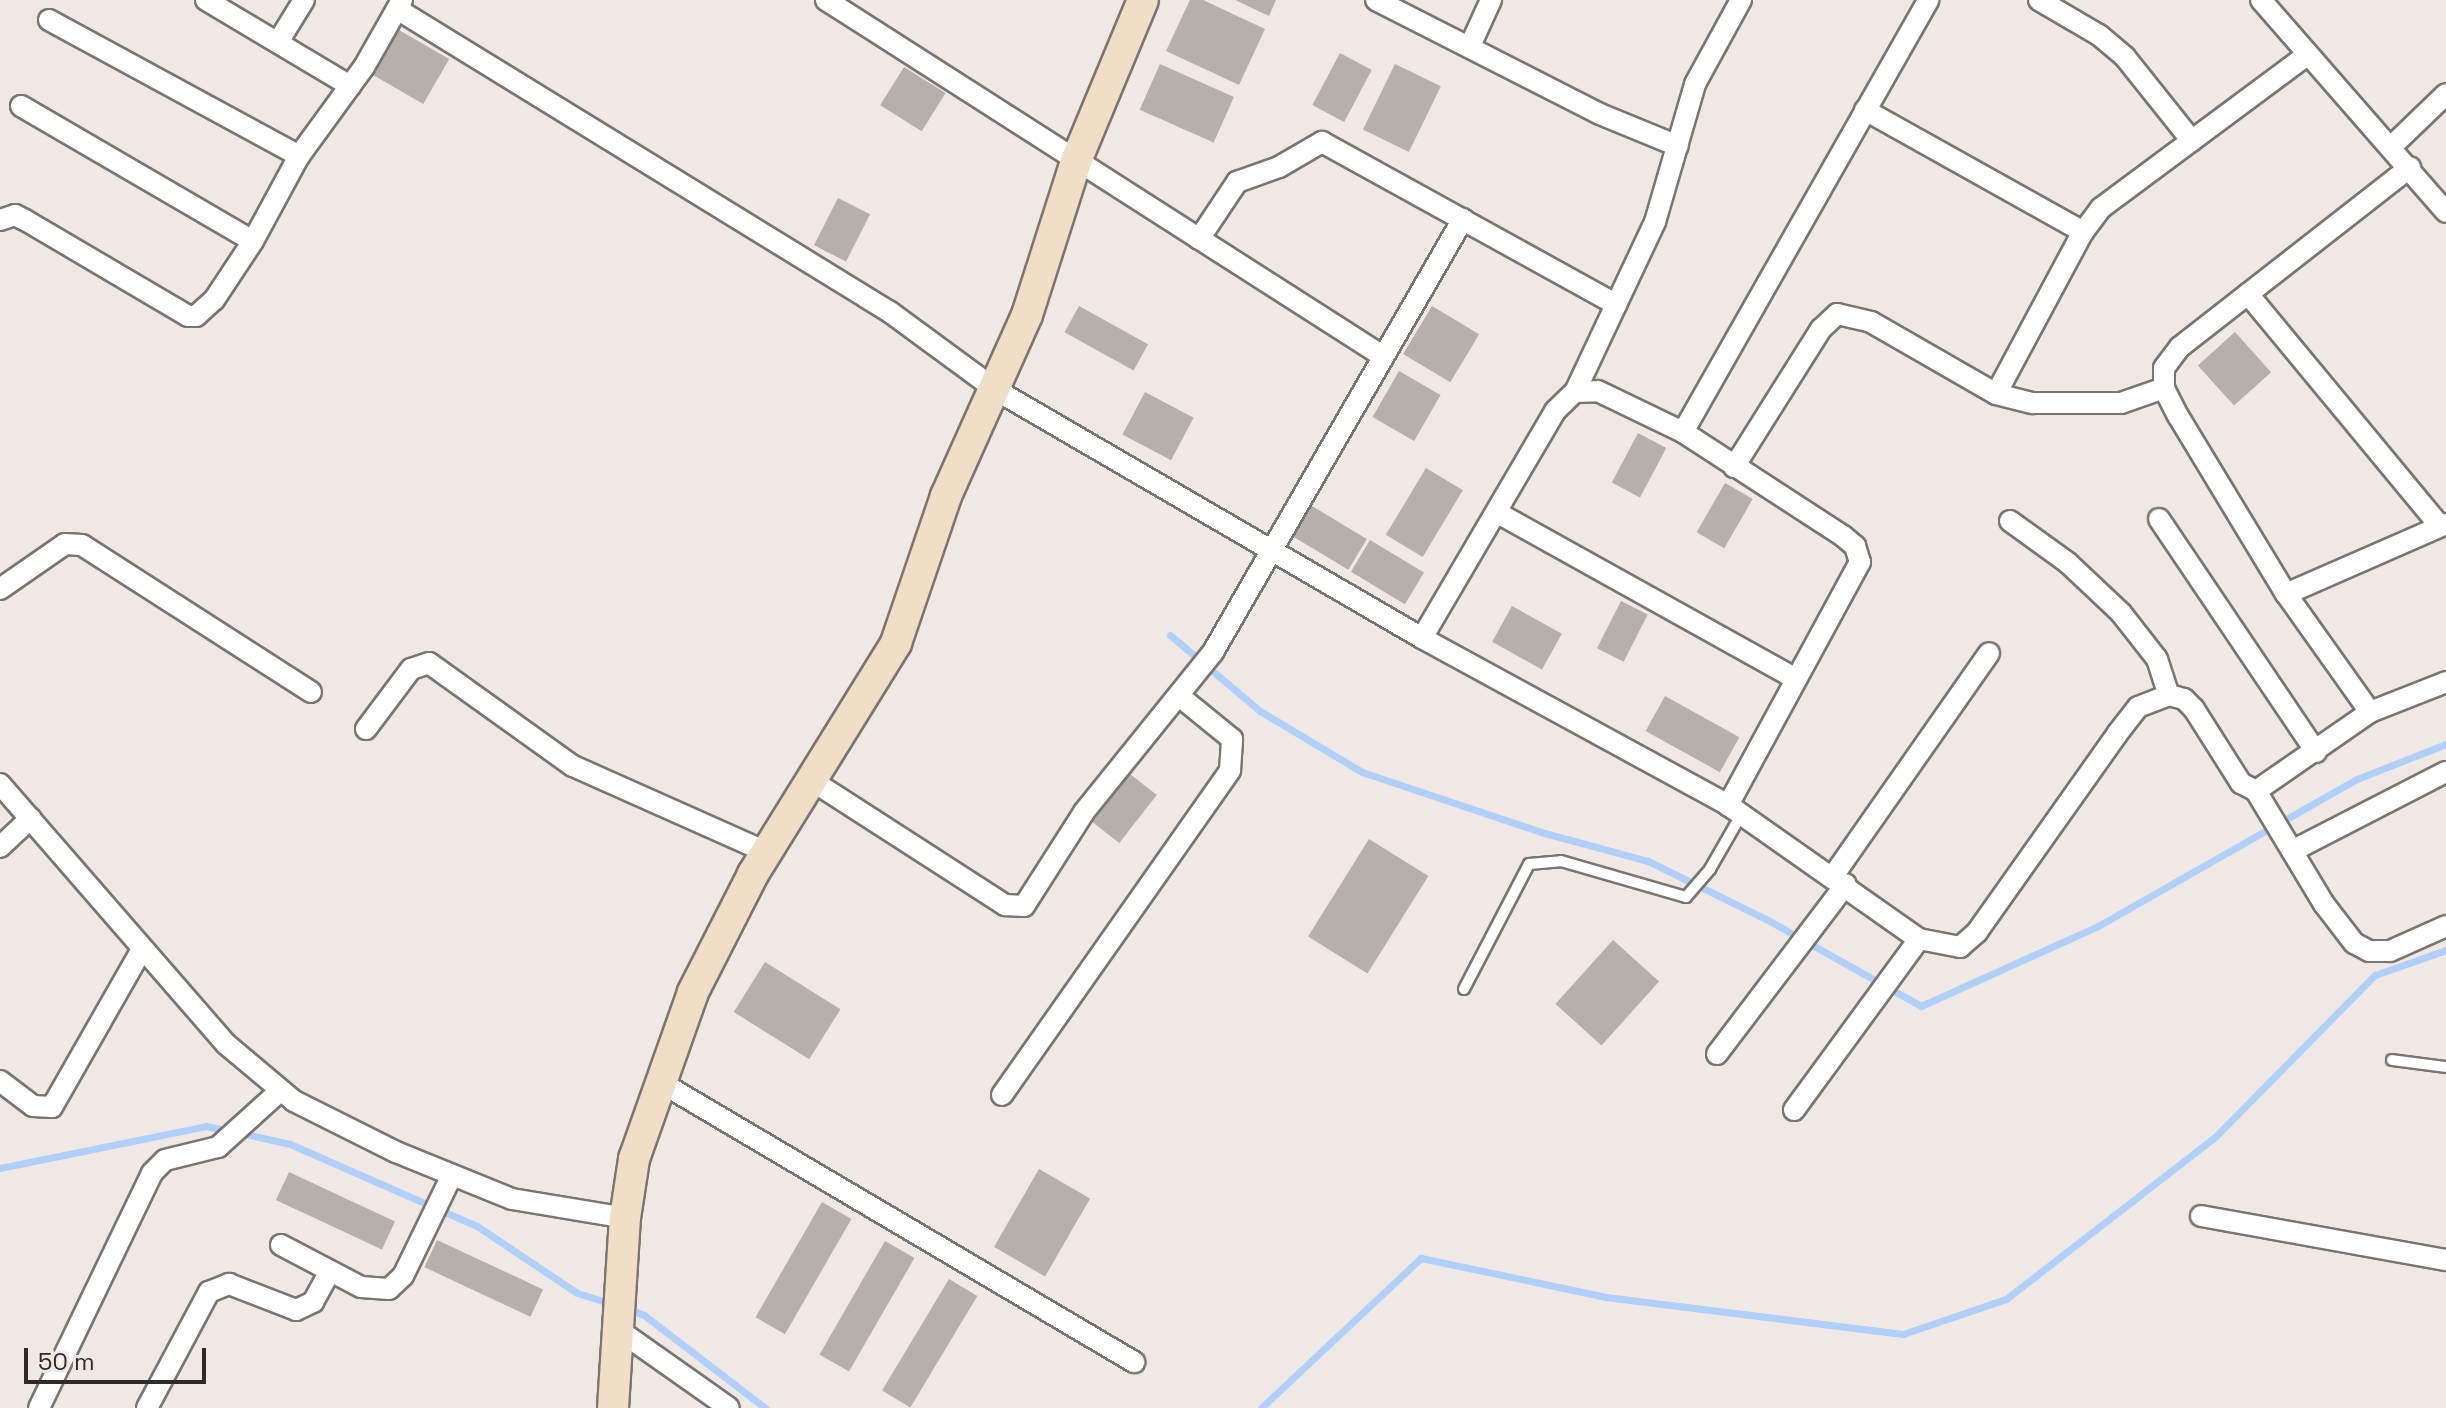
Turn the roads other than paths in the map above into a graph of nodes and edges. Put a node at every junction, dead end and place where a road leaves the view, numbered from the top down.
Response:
1 (206, 0) edge
2 (304, 0) edge
3 (826, 0) edge
4 (1143, 0) edge
5 (1376, 0) edge
6 (1491, 0) edge
7 (1741, 0) edge
8 (1928, 0) edge
9 (2039, 0) edge
10 (2261, 0) edge
11 (400, 4) edge
12 (49, 20) dead end
13 (278, 42) junction
14 (1470, 46) junction
15 (2306, 56) junction
16 (350, 86) junction
17 (2446, 94) edge
18 (21, 106) dead end
19 (1865, 110) junction
20 (2192, 141) junction
21 (1678, 146) junction
22 (2391, 147) junction
23 (299, 156) junction
24 (1076, 161) junction
25 (2410, 167) junction
26 (2446, 212) edge
27 (1463, 219) junction
28 (0, 220) edge
29 (2083, 232) junction
30 (1199, 239) junction
31 (253, 241) junction
32 (2248, 294) junction
33 (1616, 304) junction
34 (1381, 355) junction
35 (2164, 388) junction
36 (996, 390) junction
37 (1575, 392) junction
38 (1996, 394) junction
39 (1683, 432) junction
40 (1734, 467) junction
41 (1496, 512) junction
42 (2159, 519) dead end
43 (2010, 521) dead end
44 (2443, 525) edge
45 (1273, 552) junction
46 (0, 589) edge
47 (2286, 594) junction
48 (1422, 638) junction
49 (1989, 653) dead end
50 (1794, 678) junction
51 (2446, 682) edge
52 (311, 692) dead end
53 (2169, 695) junction
54 (1179, 696) junction
55 (2370, 712) junction
56 (366, 729) dead end
57 (2316, 752) junction
58 (2446, 772) edge
59 (811, 780) junction
60 (0, 784) edge
61 (2256, 791) junction
62 (1735, 810) junction
63 (31, 818) junction
64 (0, 847) edge
65 (2290, 847) junction
66 (766, 852) junction
67 (1840, 880) junction
68 (2446, 926) edge
69 (1919, 939) junction
70 (142, 949) junction
71 (1464, 989) dead end
72 (1717, 1054) dead end
73 (2392, 1060) dead end
74 (2446, 1067) edge
75 (0, 1081) edge
76 (660, 1082) junction
77 (280, 1091) junction
78 (1002, 1095) dead end
79 (1794, 1110) dead end
80 (452, 1175) junction
81 (2201, 1216) dead end
82 (625, 1218) junction
83 (281, 1245) dead end
84 (2446, 1260) edge
85 (330, 1271) junction
86 (621, 1315) junction
87 (1134, 1362) dead end
88 (39, 1408) edge
89 (147, 1408) edge
90 (613, 1408) edge
91 (729, 1408) edge

1 - 13 street
2 - 13 street
3 - 24 street
4 - 24 street
5 - 14 street
6 - 14 street
7 - 21 street
8 - 19 street
9 - 20 street
10 - 15 street
11 - 16 street
11 - 36 street
12 - 23 street
13 - 16 street
14 - 21 street
15 - 20 street
15 - 22 street
16 - 23 street
17 - 22 street
18 - 31 street
19 - 29 street
19 - 39 street
20 - 29 street
21 - 33 street
22 - 25 street
23 - 31 street
24 - 30 street
24 - 36 street
25 - 26 street
25 - 32 street
27 - 30 street
27 - 33 street
27 - 34 street
28 - 31 street
29 - 38 street
30 - 34 street
32 - 35 street
32 - 44 street
33 - 37 street
34 - 45 street
35 - 38 street
35 - 47 street
36 - 45 street
36 - 59 street
37 - 39 street
37 - 41 street
38 - 40 street
39 - 40 street
40 - 50 street
41 - 48 street
41 - 50 street
42 - 57 street
43 - 53 street
44 - 47 street
45 - 48 street
45 - 54 street
46 - 52 street
47 - 55 street
48 - 62 street
49 - 67 street
50 - 62 street
51 - 55 street
53 - 61 street
53 - 69 street
54 - 59 street
54 - 78 street
55 - 57 street
56 - 66 street
57 - 61 street
58 - 65 street
59 - 66 street
60 - 63 street
61 - 65 street
62 - 67 street
62 - 71 lane
63 - 64 street
63 - 70 street
65 - 68 street
66 - 76 street
67 - 69 street
67 - 72 street
69 - 79 street
70 - 75 street
70 - 77 street
73 - 74 lane
76 - 82 street
76 - 87 street
77 - 80 street
77 - 88 street
80 - 82 street
80 - 85 street
81 - 84 street
82 - 86 street
83 - 85 street
85 - 89 street
86 - 90 street
86 - 91 street

